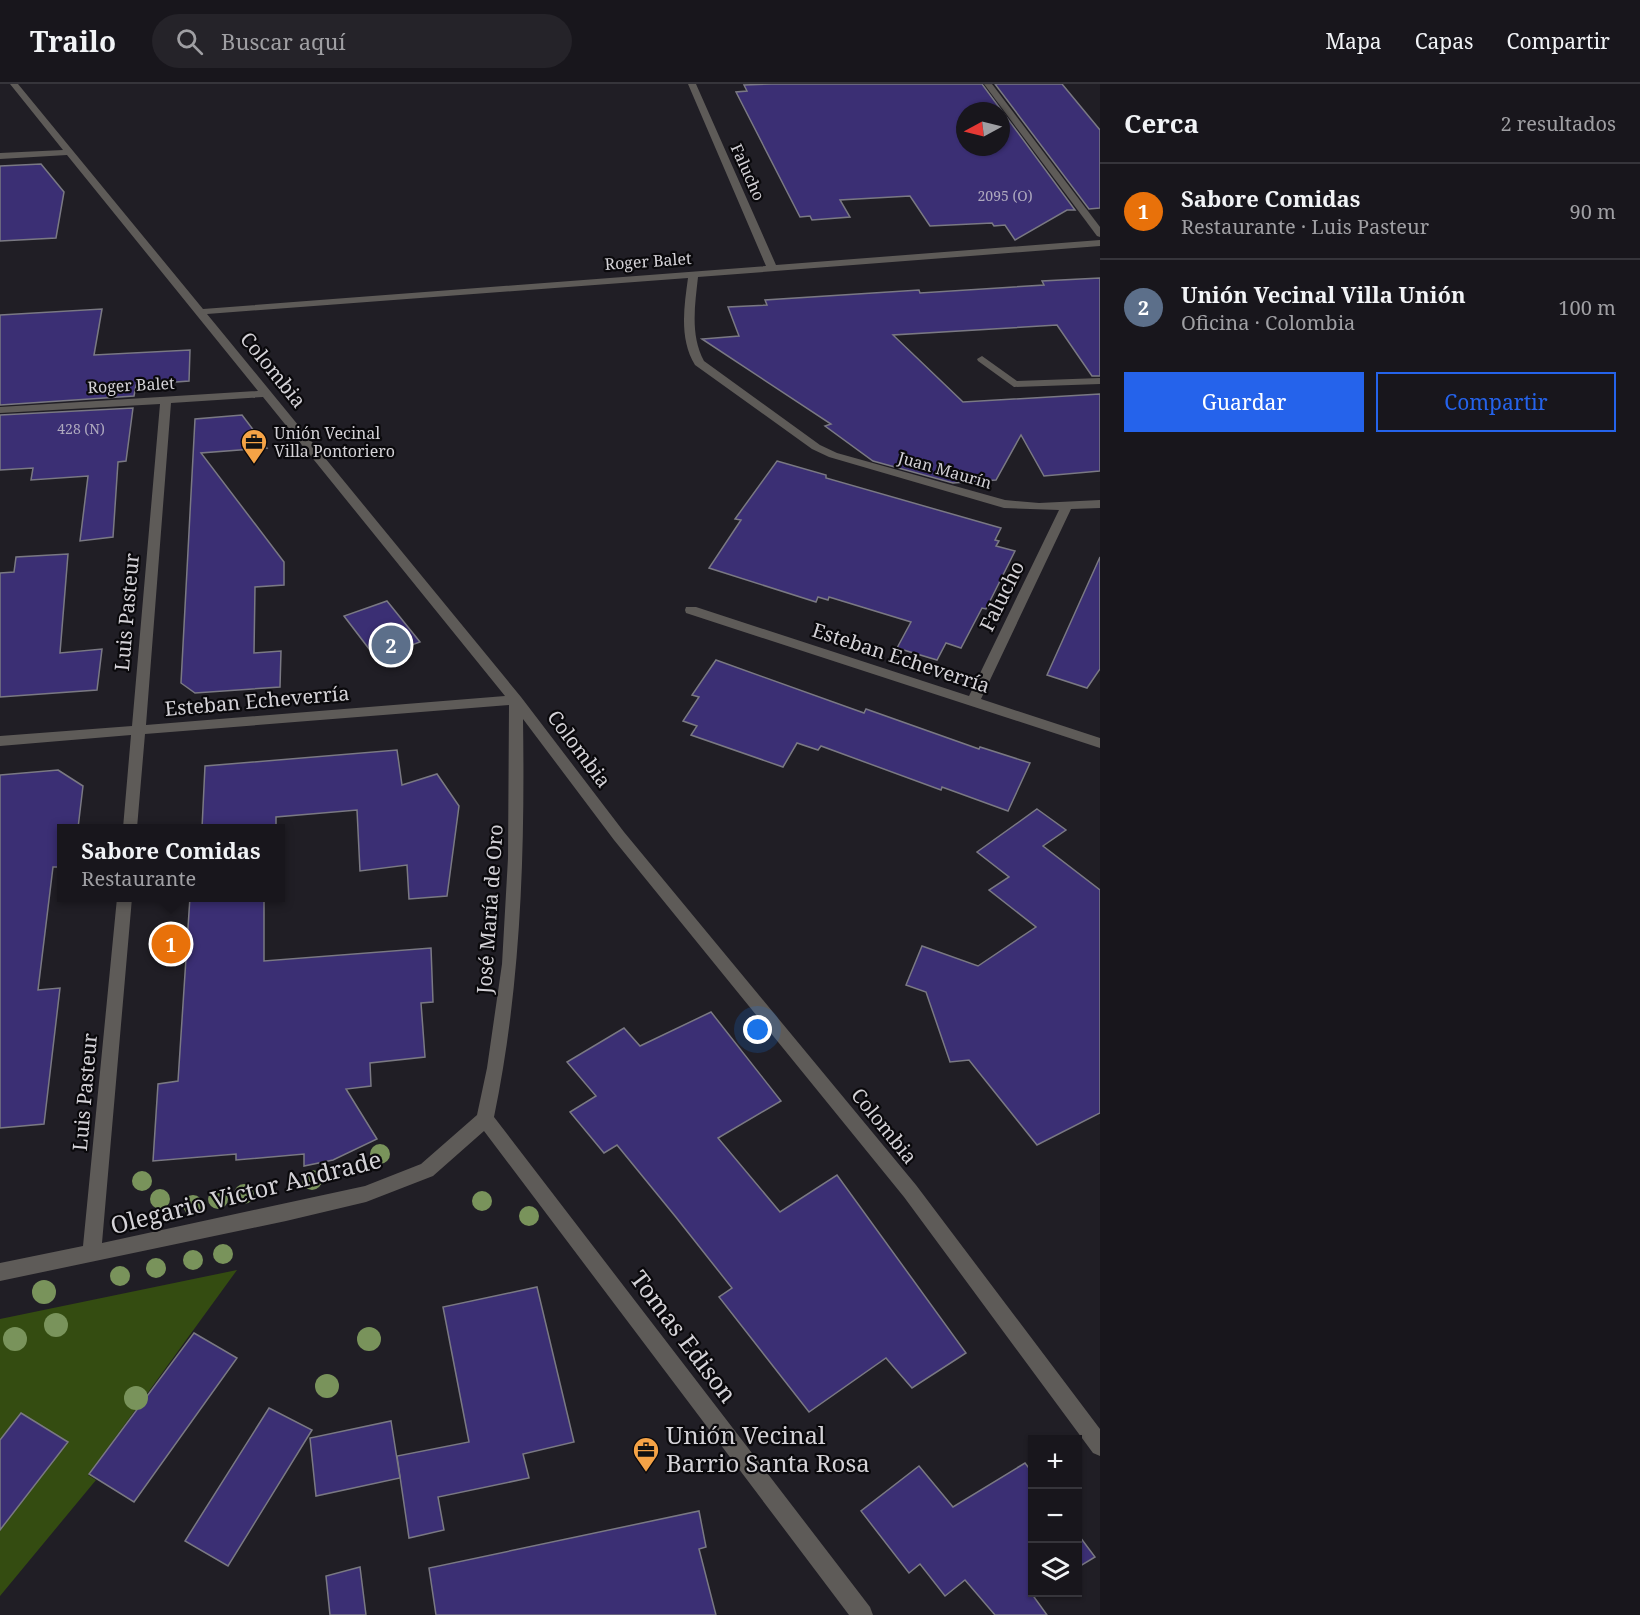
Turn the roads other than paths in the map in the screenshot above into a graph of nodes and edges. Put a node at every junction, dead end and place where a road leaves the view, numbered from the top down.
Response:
1 (14, 84) edge
2 (988, 84) edge
3 (693, 87) edge
4 (70, 152) junction
5 (0, 156) edge
6 (1100, 234) edge
7 (1100, 243) edge
8 (771, 268) junction
9 (693, 274) junction
10 (198, 312) junction
11 (982, 359) dead end
12 (1100, 381) edge
13 (264, 394) junction
14 (166, 399) junction
15 (0, 410) edge
16 (1100, 504) edge
17 (1066, 507) junction
18 (691, 610) dead end
19 (516, 700) junction
20 (973, 702) junction
21 (138, 730) junction
22 (0, 741) edge
23 (1100, 742) edge
24 (130, 824) edge
25 (124, 902) edge
26 (485, 1119) junction
27 (92, 1254) junction
28 (0, 1272) edge
29 (1100, 1446) edge
30 (862, 1615) edge

1 - 4 street, Colombia
2 - 6 street
3 - 8 street, Falucho
4 - 5 street
4 - 10 street, Colombia
7 - 8 street, Roger Balet
8 - 9 street, Roger Balet
9 - 10 street, Roger Balet
9 - 17 street, Juan Maurín
10 - 13 street, Colombia
11 - 12 street
13 - 14 street, Roger Balet
13 - 19 street, Colombia
14 - 15 street, Roger Balet
14 - 21 street, Luis Pasteur
16 - 17 street, Juan Maurín
17 - 20 street, Falucho
18 - 20 street, Esteban Echeverría
19 - 21 street, Esteban Echeverría
19 - 26 street, José María de Oro
19 - 29 street, Colombia
20 - 23 street, Esteban Echeverría
21 - 22 street, Esteban Echeverría
21 - 24 street, Luis Pasteur
25 - 27 street, Luis Pasteur
26 - 27 street, Olegario Victor Andrade
26 - 30 street, Tomas Edison
27 - 28 street, Olegario Victor Andrade

